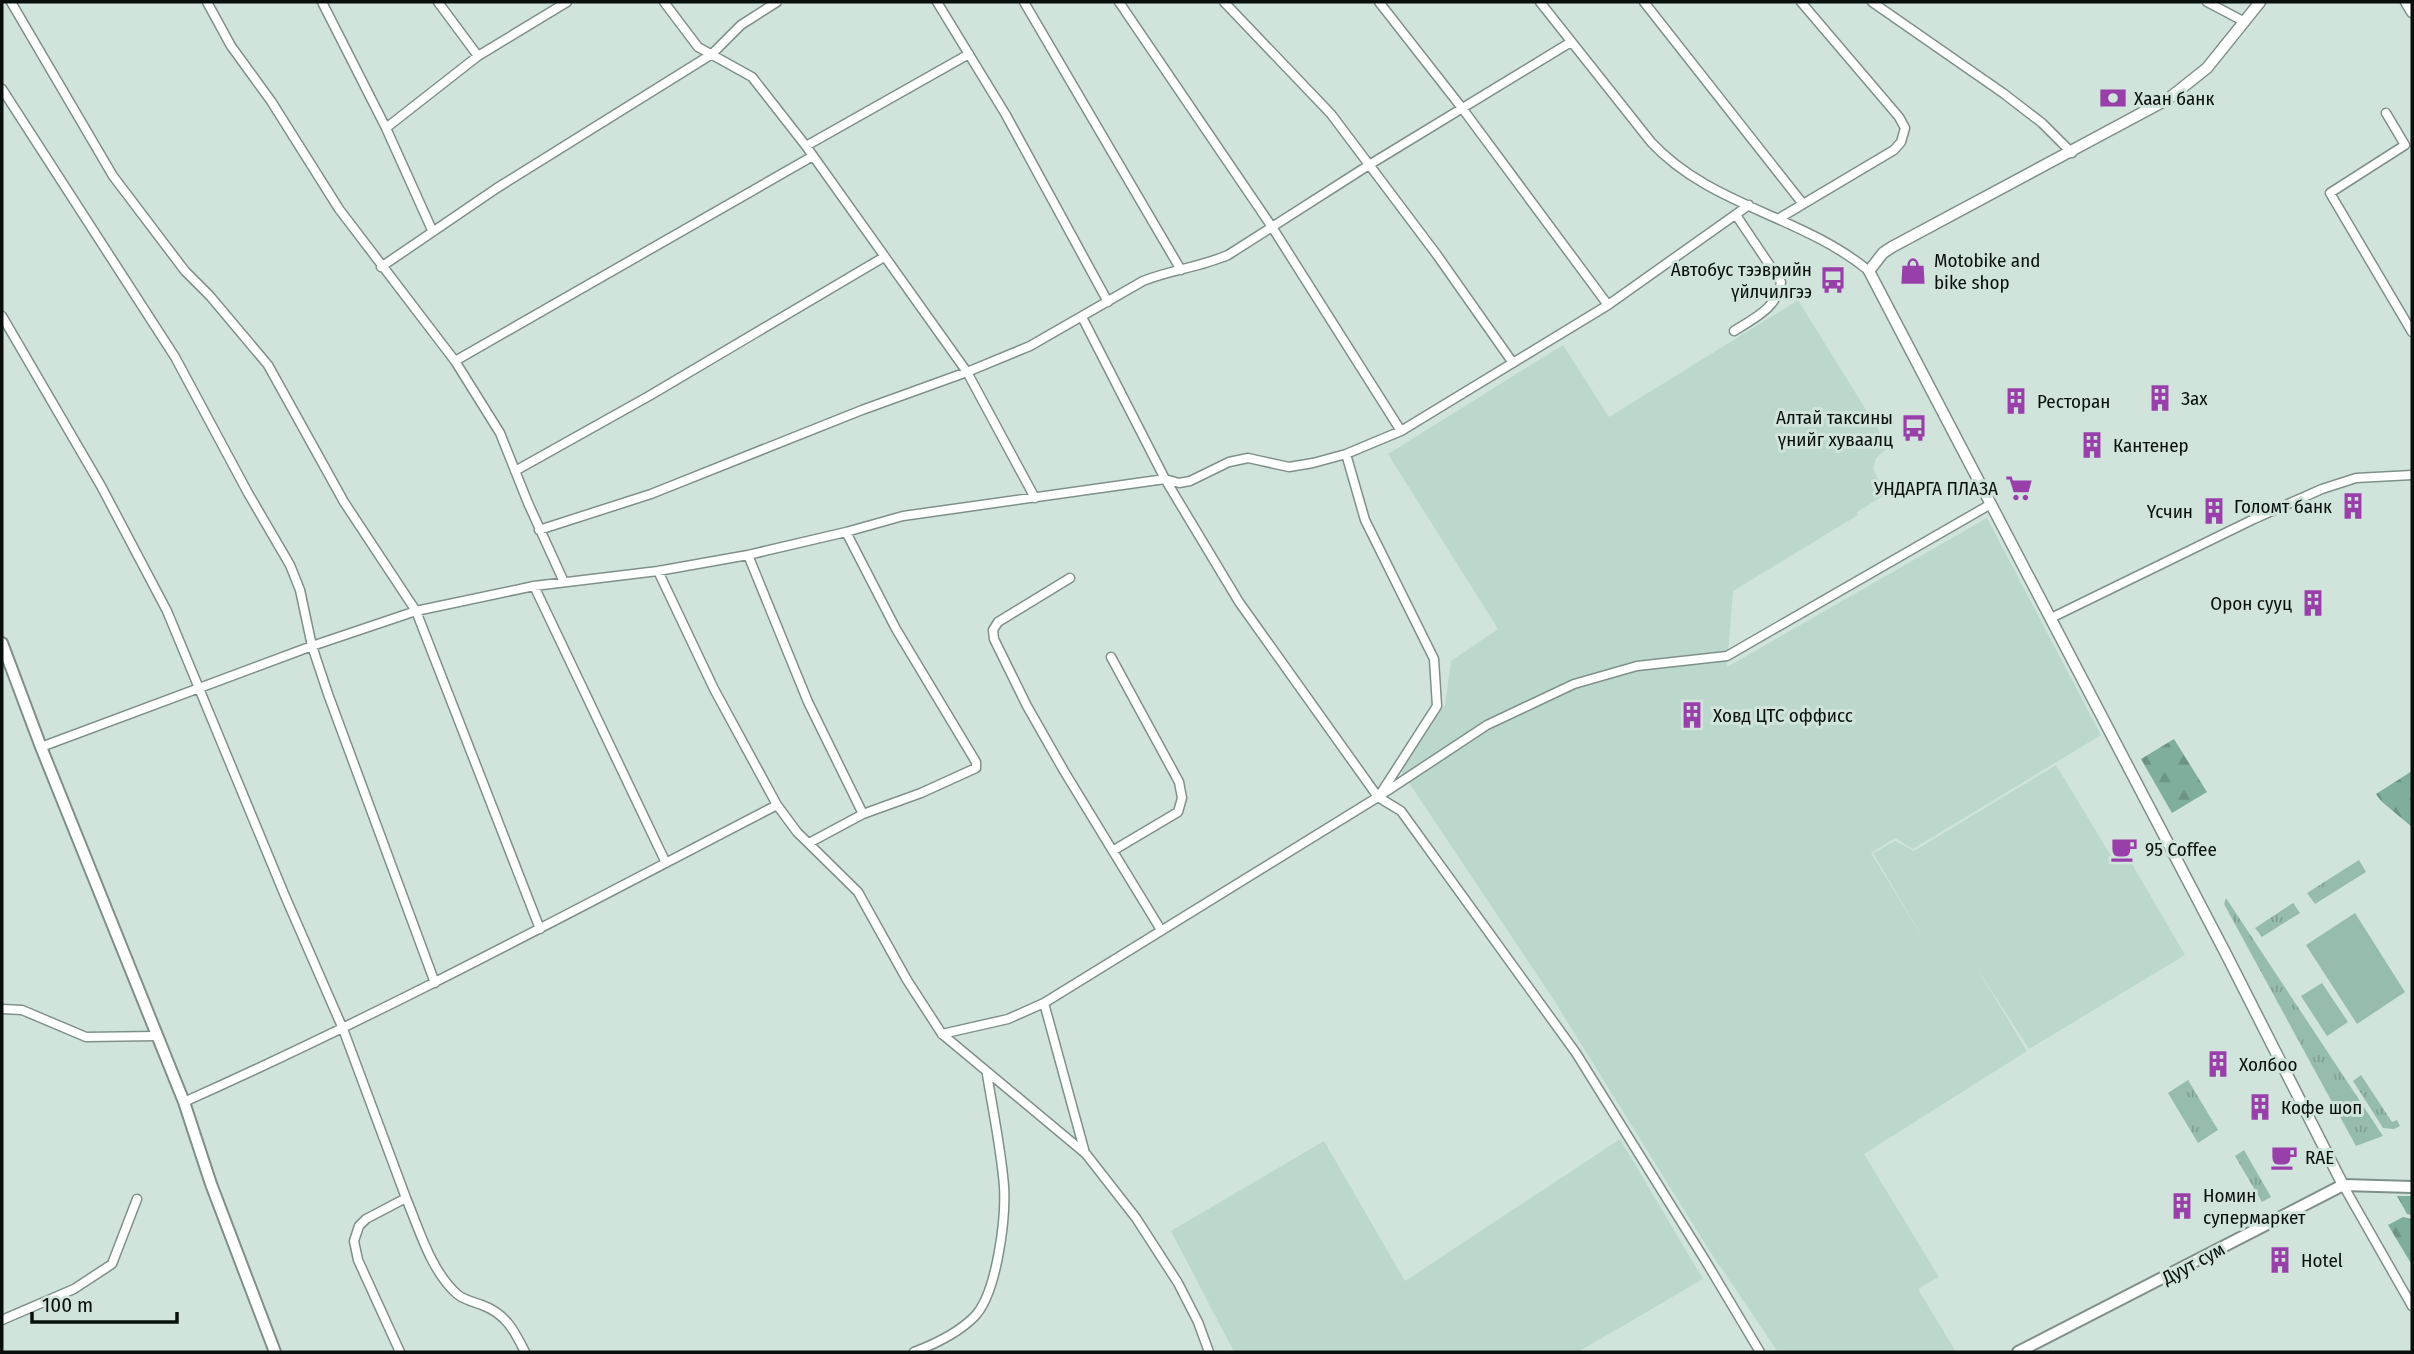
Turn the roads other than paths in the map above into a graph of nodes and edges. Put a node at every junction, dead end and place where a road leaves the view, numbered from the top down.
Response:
1 (11, 2) edge
2 (207, 2) edge
3 (321, 2) edge
4 (438, 2) edge
5 (567, 2) edge
6 (664, 2) edge
7 (777, 2) edge
8 (937, 2) edge
9 (1024, 2) edge
10 (1119, 2) edge
11 (1224, 2) edge
12 (1379, 2) edge
13 (1540, 2) edge
14 (1644, 2) edge
15 (1801, 2) edge
16 (1872, 2) edge
17 (2207, 2) edge
18 (2259, 2) edge
19 (2406, 2) edge
20 (2412, 12) edge
21 (2245, 22) junction
22 (1571, 43) junction
23 (712, 54) junction
24 (969, 54) junction
25 (478, 56) junction
26 (2, 89) edge
27 (1462, 108) junction
28 (2386, 113) dead end
29 (386, 128) junction
30 (806, 146) junction
31 (2072, 153) junction
32 (813, 156) junction
33 (1368, 165) junction
34 (1803, 204) junction
35 (1749, 205) junction
36 (1736, 215) junction
37 (1779, 219) junction
38 (1272, 227) junction
39 (432, 230) junction
40 (884, 257) junction
41 (381, 267) junction
42 (1181, 270) junction
43 (1869, 271) junction
44 (1108, 302) junction
45 (1608, 305) junction
46 (2, 316) edge
47 (1082, 317) junction
48 (1734, 331) dead end
49 (2412, 332) edge
50 (455, 361) junction
51 (1513, 363) junction
52 (967, 372) junction
53 (1401, 431) junction
54 (1346, 454) junction
55 (515, 471) junction
56 (2412, 475) edge
57 (1165, 479) junction
58 (1035, 498) junction
59 (1991, 504) junction
60 (539, 530) junction
61 (846, 532) junction
62 (748, 555) junction
63 (658, 571) junction
64 (1070, 578) dead end
65 (564, 582) junction
66 (534, 586) junction
67 (416, 611) junction
68 (2050, 618) junction
69 (2, 643) edge
70 (312, 646) junction
71 (1111, 657) dead end
72 (198, 688) junction
73 (41, 747) junction
74 (1378, 797) junction
75 (777, 806) junction
76 (863, 814) junction
77 (809, 843) junction
78 (1114, 850) junction
79 (666, 863) junction
80 (540, 929) junction
81 (1161, 930) junction
82 (435, 983) junction
83 (1044, 1003) junction
84 (2, 1009) edge
85 (343, 1029) junction
86 (942, 1034) junction
87 (156, 1036) junction
88 (987, 1074) junction
89 (184, 1102) junction
90 (1086, 1154) junction
91 (2343, 1185) junction
92 (2412, 1187) edge
93 (406, 1198) junction
94 (137, 1199) dead end
95 (2412, 1306) edge
96 (2, 1320) edge
97 (275, 1352) edge
98 (400, 1352) edge
99 (525, 1352) edge
100 (914, 1352) edge
101 (1209, 1352) edge
102 (1760, 1352) edge
103 (2018, 1352) edge

1 - 67 street
2 - 41 street
3 - 29 street
4 - 25 street
5 - 25 street
6 - 23 street
7 - 23 street
8 - 24 street
9 - 42 street
10 - 38 street
11 - 33 street
12 - 27 street
13 - 22 street
14 - 34 street
15 - 34 street
16 - 31 street
17 - 21 street
18 - 21 street
19 - 20 street
21 - 31 street
22 - 27 street
22 - 35 street
23 - 30 street
23 - 39 street
24 - 30 street
24 - 44 street
25 - 29 street
26 - 70 street
27 - 33 street
27 - 45 street
28 - 49 street
29 - 39 street
30 - 32 street
31 - 43 street
32 - 40 street
32 - 50 street
33 - 38 street
33 - 51 street
34 - 37 street
35 - 36 street
35 - 37 street
36 - 45 street
36 - 48 street
37 - 43 street
38 - 42 street
38 - 53 street
39 - 41 street
40 - 52 street
40 - 55 street
41 - 50 street
42 - 44 street
43 - 59 street
44 - 47 street
45 - 51 street
46 - 72 street
47 - 52 street
47 - 57 street
50 - 55 street
51 - 53 street
52 - 58 street
52 - 60 street
53 - 54 street
54 - 57 street
54 - 74 street
55 - 60 street
56 - 68 street
57 - 58 street
57 - 74 street
58 - 61 street
59 - 68 street
59 - 74 street
60 - 65 street
61 - 62 street
61 - 76 street
62 - 63 street
62 - 76 street
63 - 65 street
63 - 75 street
64 - 78 street
65 - 66 street
66 - 67 street
66 - 79 street
67 - 70 street
67 - 80 street
68 - 91 street
69 - 73 main road
70 - 72 street
70 - 82 street
71 - 78 street
72 - 73 street
72 - 85 street
73 - 87 main road
74 - 81 street
74 - 102 street
75 - 77 street
75 - 79 street
76 - 77 street
77 - 86 street
78 - 81 street
79 - 80 street
80 - 82 street
81 - 83 street
82 - 85 street
83 - 86 street
83 - 90 street
84 - 87 street
85 - 89 street
85 - 93 street
86 - 88 street
87 - 89 main road
88 - 90 street
88 - 100 street
89 - 97 main road
90 - 101 street
91 - 92 main road, Дуут сум
91 - 95 street
91 - 103 main road, Дуут сум
93 - 98 street
93 - 99 street
94 - 96 street

